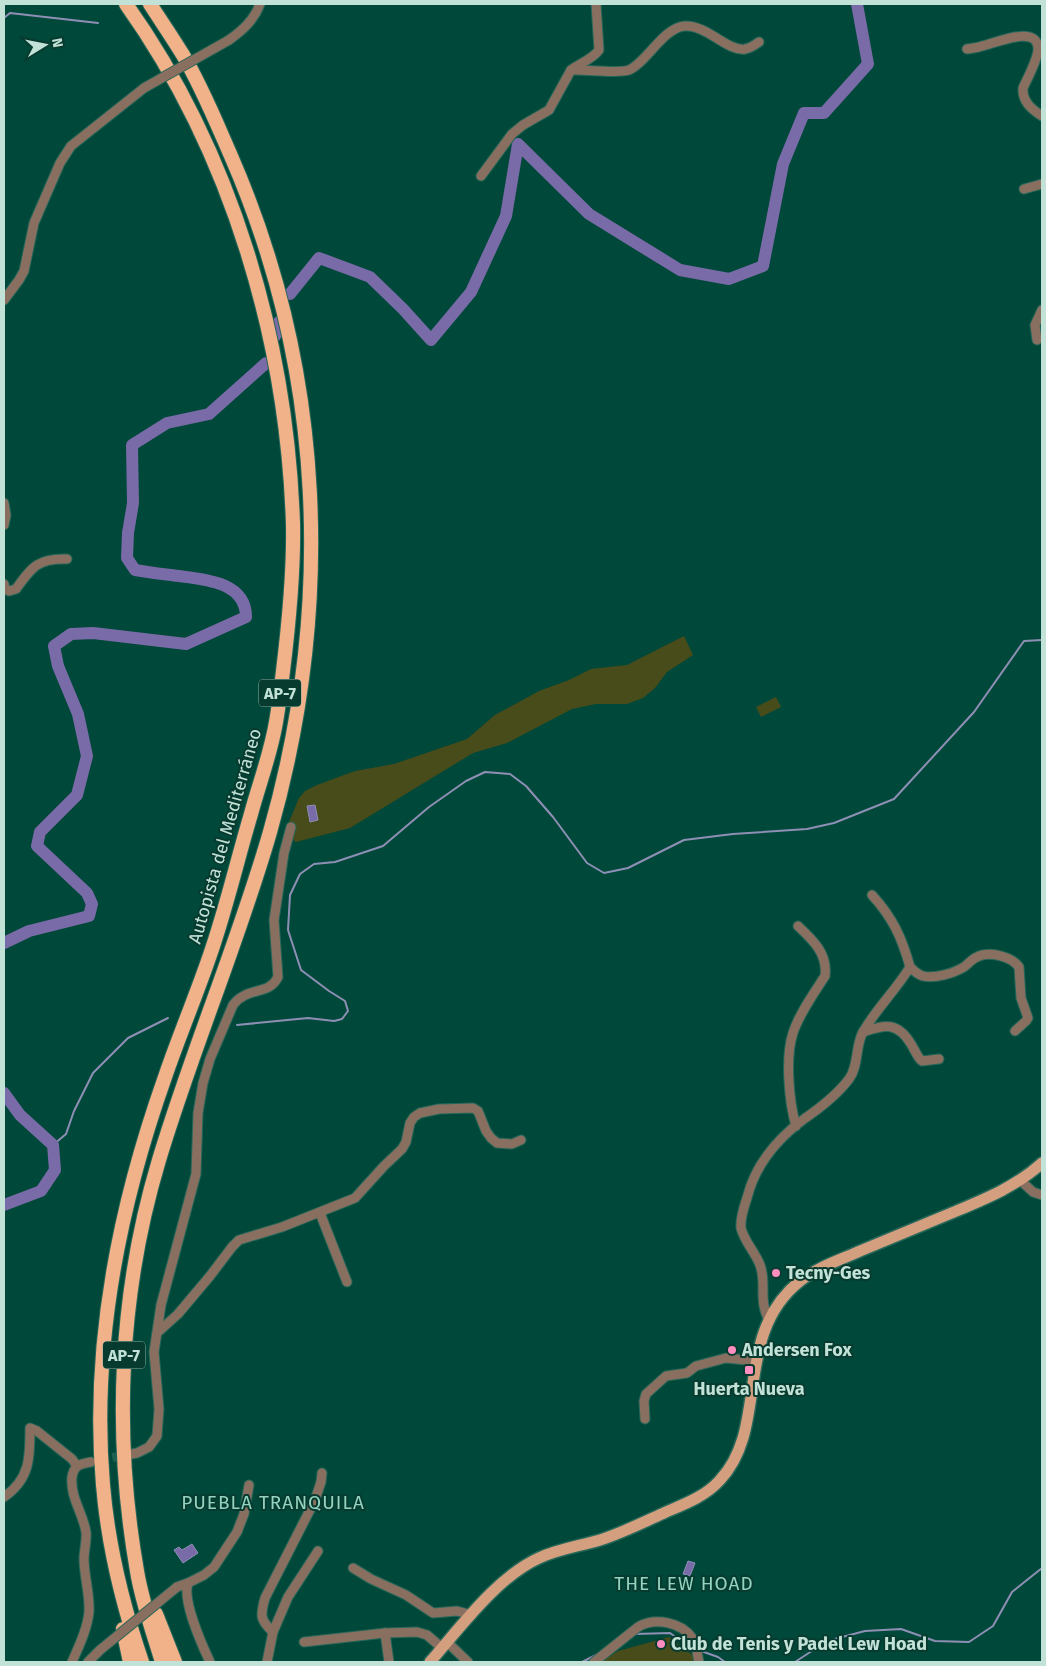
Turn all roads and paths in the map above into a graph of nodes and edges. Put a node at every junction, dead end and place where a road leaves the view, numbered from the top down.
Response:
1 (126, 4) edge
2 (150, 4) edge
3 (260, 4) edge
4 (596, 4) edge
5 (759, 42) dead end
6 (967, 49) dead end
7 (571, 70) junction
8 (1042, 116) edge
9 (481, 176) dead end
10 (1042, 184) edge
11 (1024, 189) dead end
12 (4, 300) edge
13 (1042, 310) edge
14 (1037, 340) dead end
15 (4, 503) edge
16 (4, 525) edge
17 (67, 559) dead end
18 (4, 584) edge
19 (291, 826) dead end
20 (872, 895) dead end
21 (798, 926) dead end
22 (910, 967) junction
23 (1015, 1031) dead end
24 (863, 1032) junction
25 (939, 1059) dead end
26 (796, 1126) junction
27 (521, 1140) dead end
28 (1042, 1163) edge
29 (1020, 1180) junction
30 (1042, 1195) edge
31 (320, 1213) junction
32 (347, 1282) dead end
33 (769, 1320) junction
34 (157, 1334) junction
35 (756, 1361) junction
36 (645, 1419) dead end
37 (126, 1455) tunnel mouth
38 (90, 1462) tunnel mouth
39 (77, 1466) junction
40 (322, 1473) dead end
41 (249, 1485) dead end
42 (4, 1497) edge
43 (110, 1542) junction
44 (134, 1548) junction
45 (318, 1551) dead end
46 (354, 1568) dead end
47 (188, 1582) junction
48 (472, 1615) junction
49 (273, 1632) junction
50 (385, 1633) junction
51 (304, 1642) dead end
52 (445, 1645) junction
53 (72, 1662) edge
54 (88, 1662) edge
55 (130, 1662) edge
56 (142, 1662) edge
57 (162, 1662) edge
58 (175, 1662) edge
59 (210, 1662) edge
60 (267, 1662) edge
61 (389, 1662) edge
62 (430, 1662) edge
63 (468, 1662) edge
64 (594, 1662) edge
65 (699, 1662) edge

1 - 43 highway, Autopista del Mediterráneo / AP-7
2 - 44 highway, Autopista del Mediterráneo / AP-7
3 - 12 street, bridge
4 - 7 street
5 - 7 street
6 - 8 street
7 - 9 street
10 - 11 street
13 - 14 street
15 - 16 street
17 - 18 street
19 - 34 street
20 - 22 street
21 - 26 street
22 - 23 street
22 - 24 street
24 - 25 street
24 - 26 street
26 - 33 street
27 - 31 street
28 - 29 main road
29 - 30 street
29 - 33 main road
31 - 32 street
31 - 34 street
33 - 35 main road
34 - 37 street
35 - 36 street
35 - 48 main road
38 - 39 street
39 - 42 street
39 - 53 street
40 - 49 street
41 - 47 street
43 - 55 highway
43 - 56 highway, Autopista del Mediterráneo / AP-7
44 - 57 highway, Autopista del Mediterráneo / AP-7
44 - 58 highway
45 - 49 street
46 - 48 street
47 - 54 street, bridge
47 - 59 street
48 - 52 main road
49 - 60 street
50 - 51 street
50 - 52 street
50 - 61 street
52 - 62 main road
52 - 63 street
64 - 65 street

